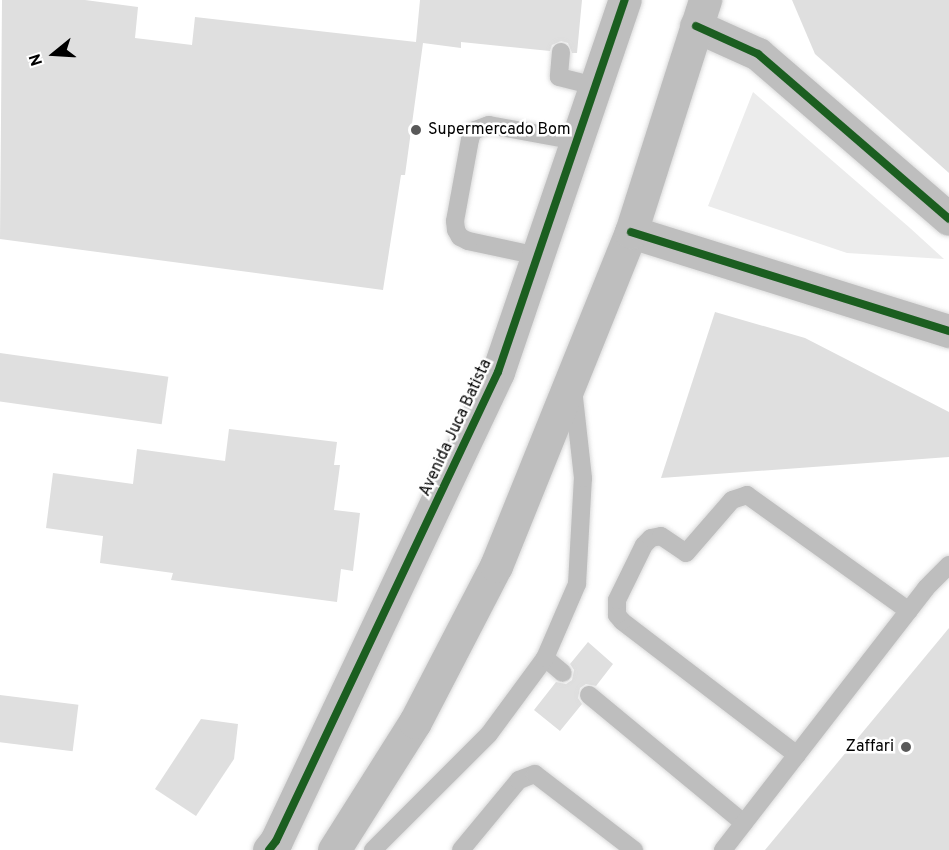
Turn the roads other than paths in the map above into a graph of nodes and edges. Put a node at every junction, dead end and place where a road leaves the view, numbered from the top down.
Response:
1 (625, 0) edge
2 (700, 13) edge
3 (561, 52) dead end
4 (595, 86) junction
5 (577, 141) junction
6 (949, 219) edge
7 (631, 232) junction
8 (538, 256) junction
9 (949, 331) edge
10 (572, 380) junction
11 (949, 565) edge
12 (909, 611) junction
13 (545, 658) junction
14 (563, 673) dead end
15 (589, 695) dead end
16 (797, 755) junction
17 (744, 823) junction
18 (269, 850) edge
19 (334, 850) edge
20 (373, 850) edge
21 (461, 850) edge
22 (634, 850) edge
23 (723, 850) edge

1 - 4 main road, Avenida Juca Batista
2 - 6 main road
2 - 7 main road
3 - 4 lane
4 - 5 main road, Avenida Juca Batista
5 - 8 main road, Avenida Juca Batista
5 - 8 lane
7 - 9 main road
7 - 10 main road
8 - 18 main road, Avenida Juca Batista
10 - 13 lane
10 - 19 main road
11 - 12 lane
12 - 16 lane
12 - 16 lane
13 - 14 lane
13 - 20 lane
15 - 17 lane
16 - 17 lane
17 - 23 lane
21 - 22 lane

